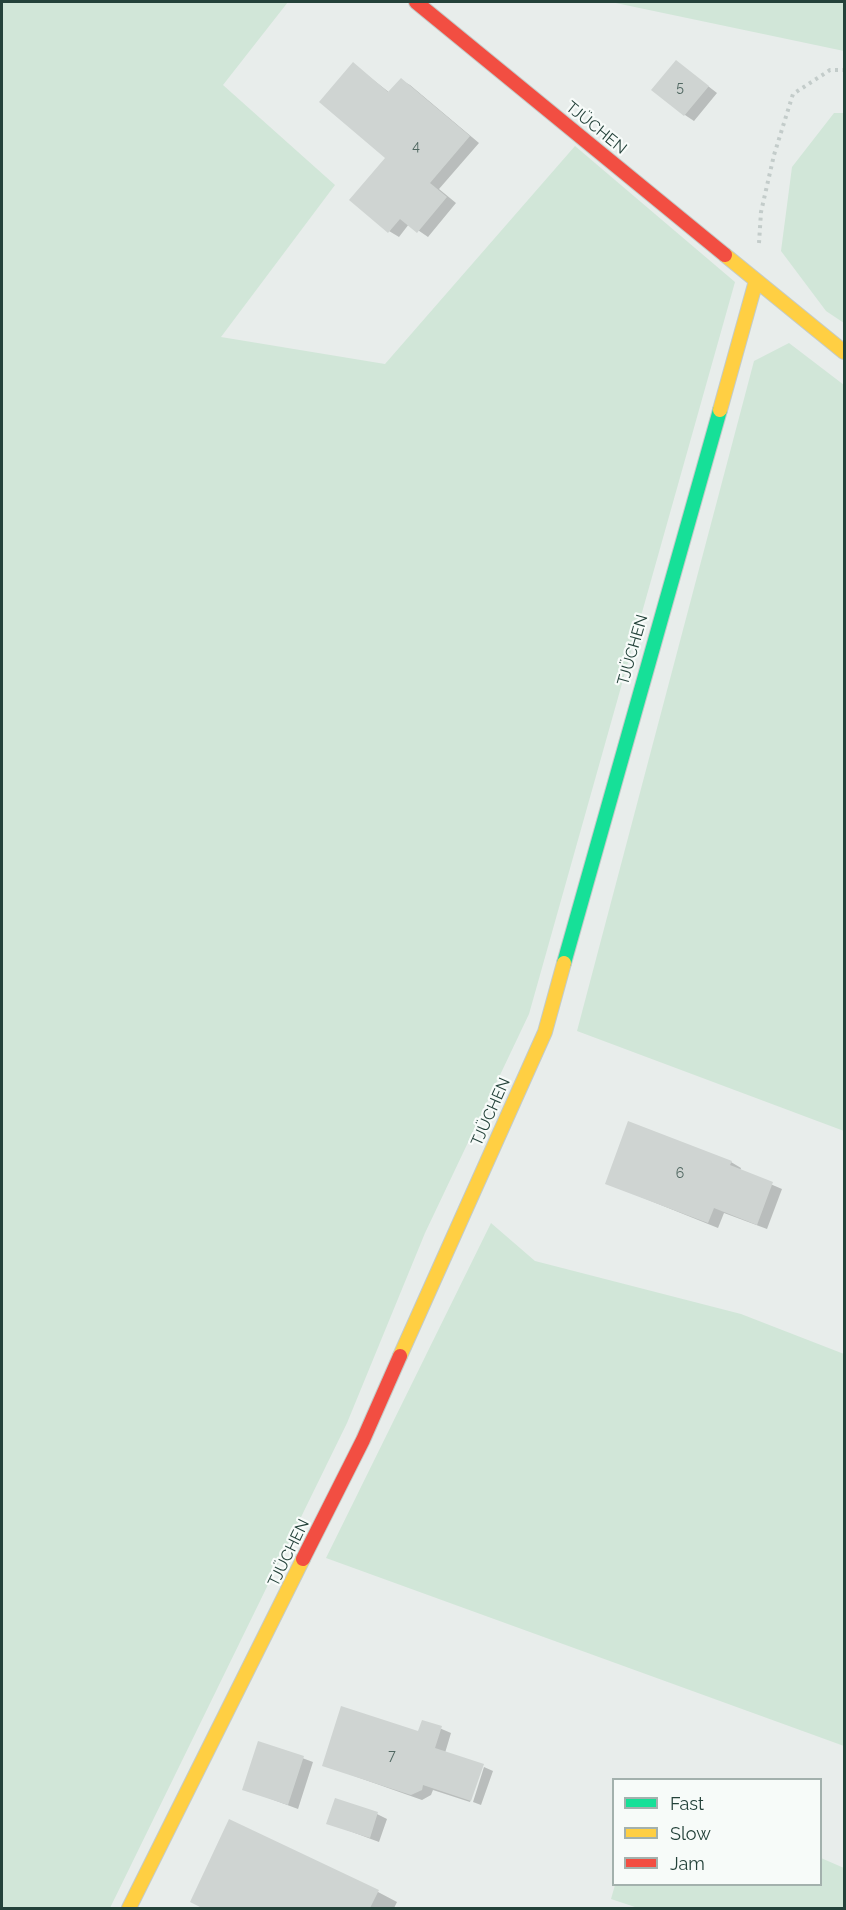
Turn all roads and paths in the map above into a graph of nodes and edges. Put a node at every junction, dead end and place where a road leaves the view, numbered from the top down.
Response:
1 (416, 2) edge
2 (844, 70) edge
3 (756, 281) junction
4 (844, 352) edge
5 (129, 1908) edge

1 - 3 street, TJÜCHEN
2 - 3 path
3 - 4 street, TJÜCHEN
3 - 5 street, TJÜCHEN

